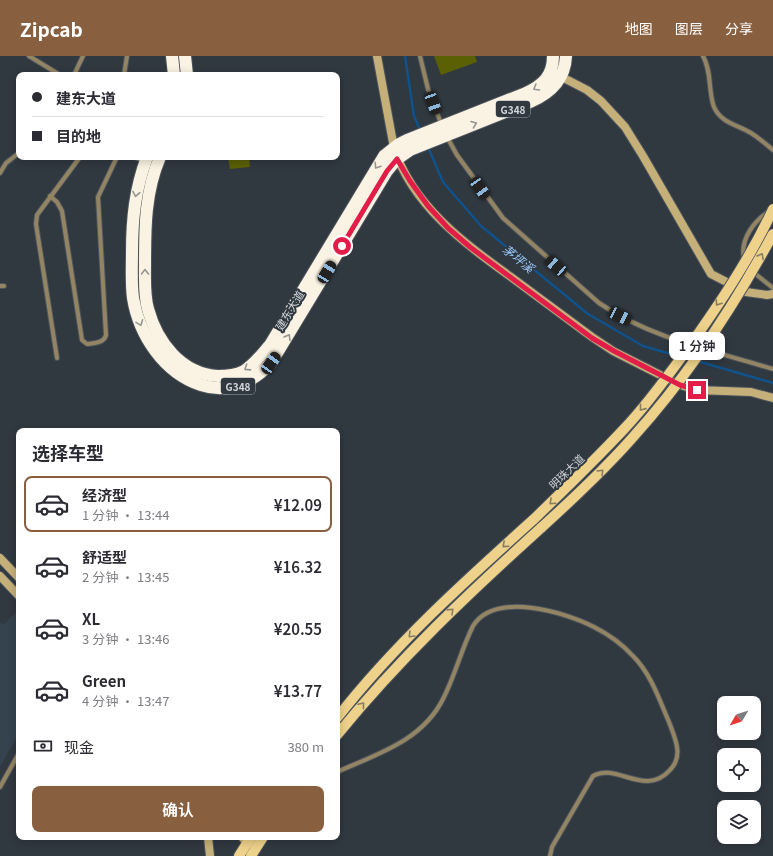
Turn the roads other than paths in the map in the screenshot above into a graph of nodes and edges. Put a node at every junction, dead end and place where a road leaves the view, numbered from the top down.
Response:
1 (30, 56) edge
2 (83, 56) edge
3 (127, 56) edge
4 (172, 56) edge
5 (185, 56) edge
6 (377, 56) edge
7 (420, 56) edge
8 (553, 56) edge
9 (566, 56) edge
10 (703, 56) edge
11 (55, 72) edge
12 (75, 72) edge
13 (124, 72) edge
14 (174, 72) edge
15 (186, 72) edge
16 (556, 74) junction
17 (440, 132) junction
18 (773, 150) edge
19 (396, 153) junction
20 (16, 155) edge
21 (78, 160) edge
22 (116, 160) edge
23 (142, 160) edge
24 (148, 160) edge
25 (159, 162) edge
26 (0, 173) edge
27 (50, 196) junction
28 (773, 209) edge
29 (773, 234) edge
30 (773, 288) edge
31 (773, 294) edge
32 (57, 358) dead end
33 (773, 369) edge
34 (773, 398) edge
35 (0, 558) edge
36 (16, 575) edge
37 (0, 576) edge
38 (16, 593) edge
39 (340, 715) edge
40 (340, 732) edge
41 (16, 758) edge
42 (340, 771) edge
43 (0, 787) edge
44 (208, 840) edge
45 (252, 840) edge
46 (253, 840) edge
47 (210, 856) edge
48 (239, 856) edge
49 (251, 856) edge
50 (550, 856) edge

1 - 11 street
2 - 12 street
3 - 13 street
4 - 14 highway
5 - 15 highway
6 - 19 street
7 - 17 street
8 - 16 highway
9 - 16 highway
10 - 18 street
16 - 17 highway, 建东大道 / G348
16 - 31 street
17 - 19 highway, 建东大道 / G348
17 - 33 street
23 -> 19 highway, 建东大道 / G348
19 -> 25 highway, 建东大道 / G348
19 - 34 street
20 - 26 street
21 - 27 street
22 - 27 street
24 - 25 street
27 - 32 street
28 - 30 street
28 -> 39 main road, 明珠大道, bridge
40 -> 29 main road, bridge
35 - 36 street
37 - 38 street
41 - 43 street
42 - 50 street
44 - 47 street
45 - 48 main road
46 - 49 main road

